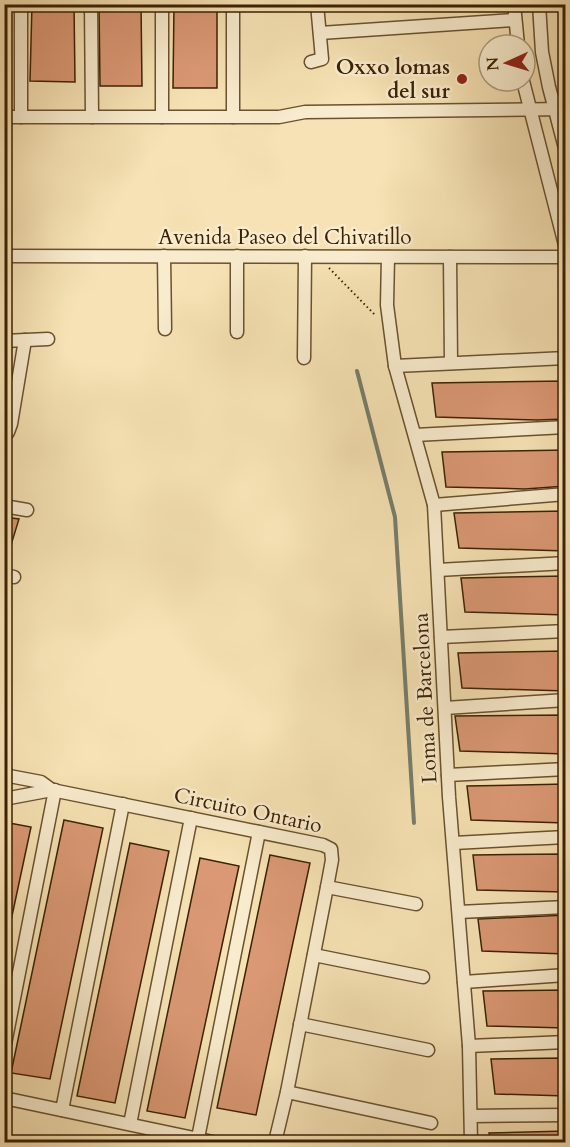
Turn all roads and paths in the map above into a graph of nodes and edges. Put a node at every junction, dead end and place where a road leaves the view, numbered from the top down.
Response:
1 (21, 4) edge
2 (91, 4) edge
3 (162, 4) edge
4 (233, 4) edge
5 (318, 4) edge
6 (514, 4) edge
7 (539, 4) edge
8 (515, 20) junction
9 (320, 33) junction
10 (517, 33) edge
11 (311, 62) dead end
12 (527, 93) edge
13 (530, 109) junction
14 (560, 109) edge
15 (4, 117) edge
16 (21, 117) junction
17 (92, 117) junction
18 (162, 117) junction
19 (233, 117) junction
20 (566, 152) edge
21 (566, 249) edge
22 (4, 256) edge
23 (164, 256) junction
24 (237, 256) junction
25 (304, 256) junction
26 (318, 256) junction
27 (388, 257) junction
28 (450, 257) junction
29 (566, 257) edge
30 (165, 329) dead end
31 (390, 330) junction
32 (237, 332) dead end
33 (48, 339) dead end
34 (25, 340) junction
35 (4, 341) edge
36 (304, 358) dead end
37 (566, 358) edge
38 (451, 363) junction
39 (395, 366) junction
40 (566, 427) edge
41 (4, 432) edge
42 (415, 435) junction
43 (566, 494) edge
44 (434, 505) junction
45 (4, 506) edge
46 (27, 510) dead end
47 (566, 563) edge
48 (438, 570) junction
49 (566, 632) edge
50 (441, 637) junction
51 (566, 700) edge
52 (445, 708) junction
53 (566, 769) edge
54 (448, 775) junction
55 (4, 776) edge
56 (53, 790) junction
57 (4, 800) edge
58 (123, 804) junction
59 (191, 818) junction
60 (259, 832) junction
61 (566, 837) edge
62 (454, 843) junction
63 (327, 887) junction
64 (416, 904) dead end
65 (566, 907) edge
66 (459, 912) junction
67 (314, 955) junction
68 (566, 975) edge
69 (423, 977) dead end
70 (464, 982) junction
71 (300, 1024) junction
72 (566, 1042) edge
73 (469, 1046) junction
74 (4, 1049) edge
75 (428, 1050) dead end
76 (287, 1092) junction
77 (4, 1098) edge
78 (62, 1110) junction
79 (472, 1116) junction
80 (566, 1116) edge
81 (431, 1123) dead end
82 (130, 1124) junction
83 (198, 1138) junction
84 (213, 1143) edge
85 (274, 1143) edge
86 (471, 1143) edge

1 - 16 street
2 - 17 street
3 - 18 street
4 - 19 street
5 - 9 street
6 - 8 street
7 - 14 street
8 - 9 street
8 - 10 street
9 - 11 street
12 - 13 street
13 - 14 street
13 - 19 street
13 - 21 street
14 - 20 street
15 - 16 street
16 - 17 street
17 - 18 street
18 - 19 street
22 - 23 street, Avenida Paseo del Chivatillo
23 - 24 street, Avenida Paseo del Chivatillo
23 - 30 street
24 - 25 street, Avenida Paseo del Chivatillo
24 - 32 street
25 - 26 street, Avenida Paseo del Chivatillo
25 - 36 street
26 - 27 street, Avenida Paseo del Chivatillo
26 - 31 path
27 - 28 street, Avenida Paseo del Chivatillo
27 - 31 street, Loma de Barcelona
28 - 29 street, Avenida Paseo del Chivatillo
28 - 38 street
31 - 39 street, Loma de Barcelona
33 - 34 street
34 - 35 street
34 - 41 street
37 - 38 street
38 - 39 street
39 - 42 street, Loma de Barcelona
40 - 42 street
42 - 44 street, Loma de Barcelona
43 - 44 street
44 - 48 street, Loma de Barcelona
45 - 46 street
47 - 48 street
48 - 50 street, Loma de Barcelona
49 - 50 street
50 - 52 street, Loma de Barcelona
51 - 52 street
52 - 54 street, Loma de Barcelona
53 - 54 street
54 - 62 street, Loma de Barcelona
55 - 56 street
56 - 57 street, Circuito Ontario
56 - 58 street, Circuito Ontario
56 - 74 street
58 - 59 street, Circuito Ontario
58 - 78 street
59 - 60 street, Circuito Ontario
59 - 82 street
60 - 63 street, Circuito Ontario
60 - 83 street
61 - 62 street
62 - 66 street, Loma de Barcelona
63 - 64 street
63 - 67 street, Circuito Ontario
65 - 66 street
66 - 70 street, Loma de Barcelona
67 - 69 street
67 - 71 street, Circuito Ontario
68 - 70 street
70 - 73 street, Loma de Barcelona
71 - 75 street
71 - 76 street, Circuito Ontario
72 - 73 street
73 - 79 street, Loma de Barcelona
76 - 81 street
76 - 85 street, Circuito Ontario
77 - 78 street
78 - 82 street
79 - 80 street
79 - 86 street, Loma de Barcelona
82 - 83 street
83 - 84 street

